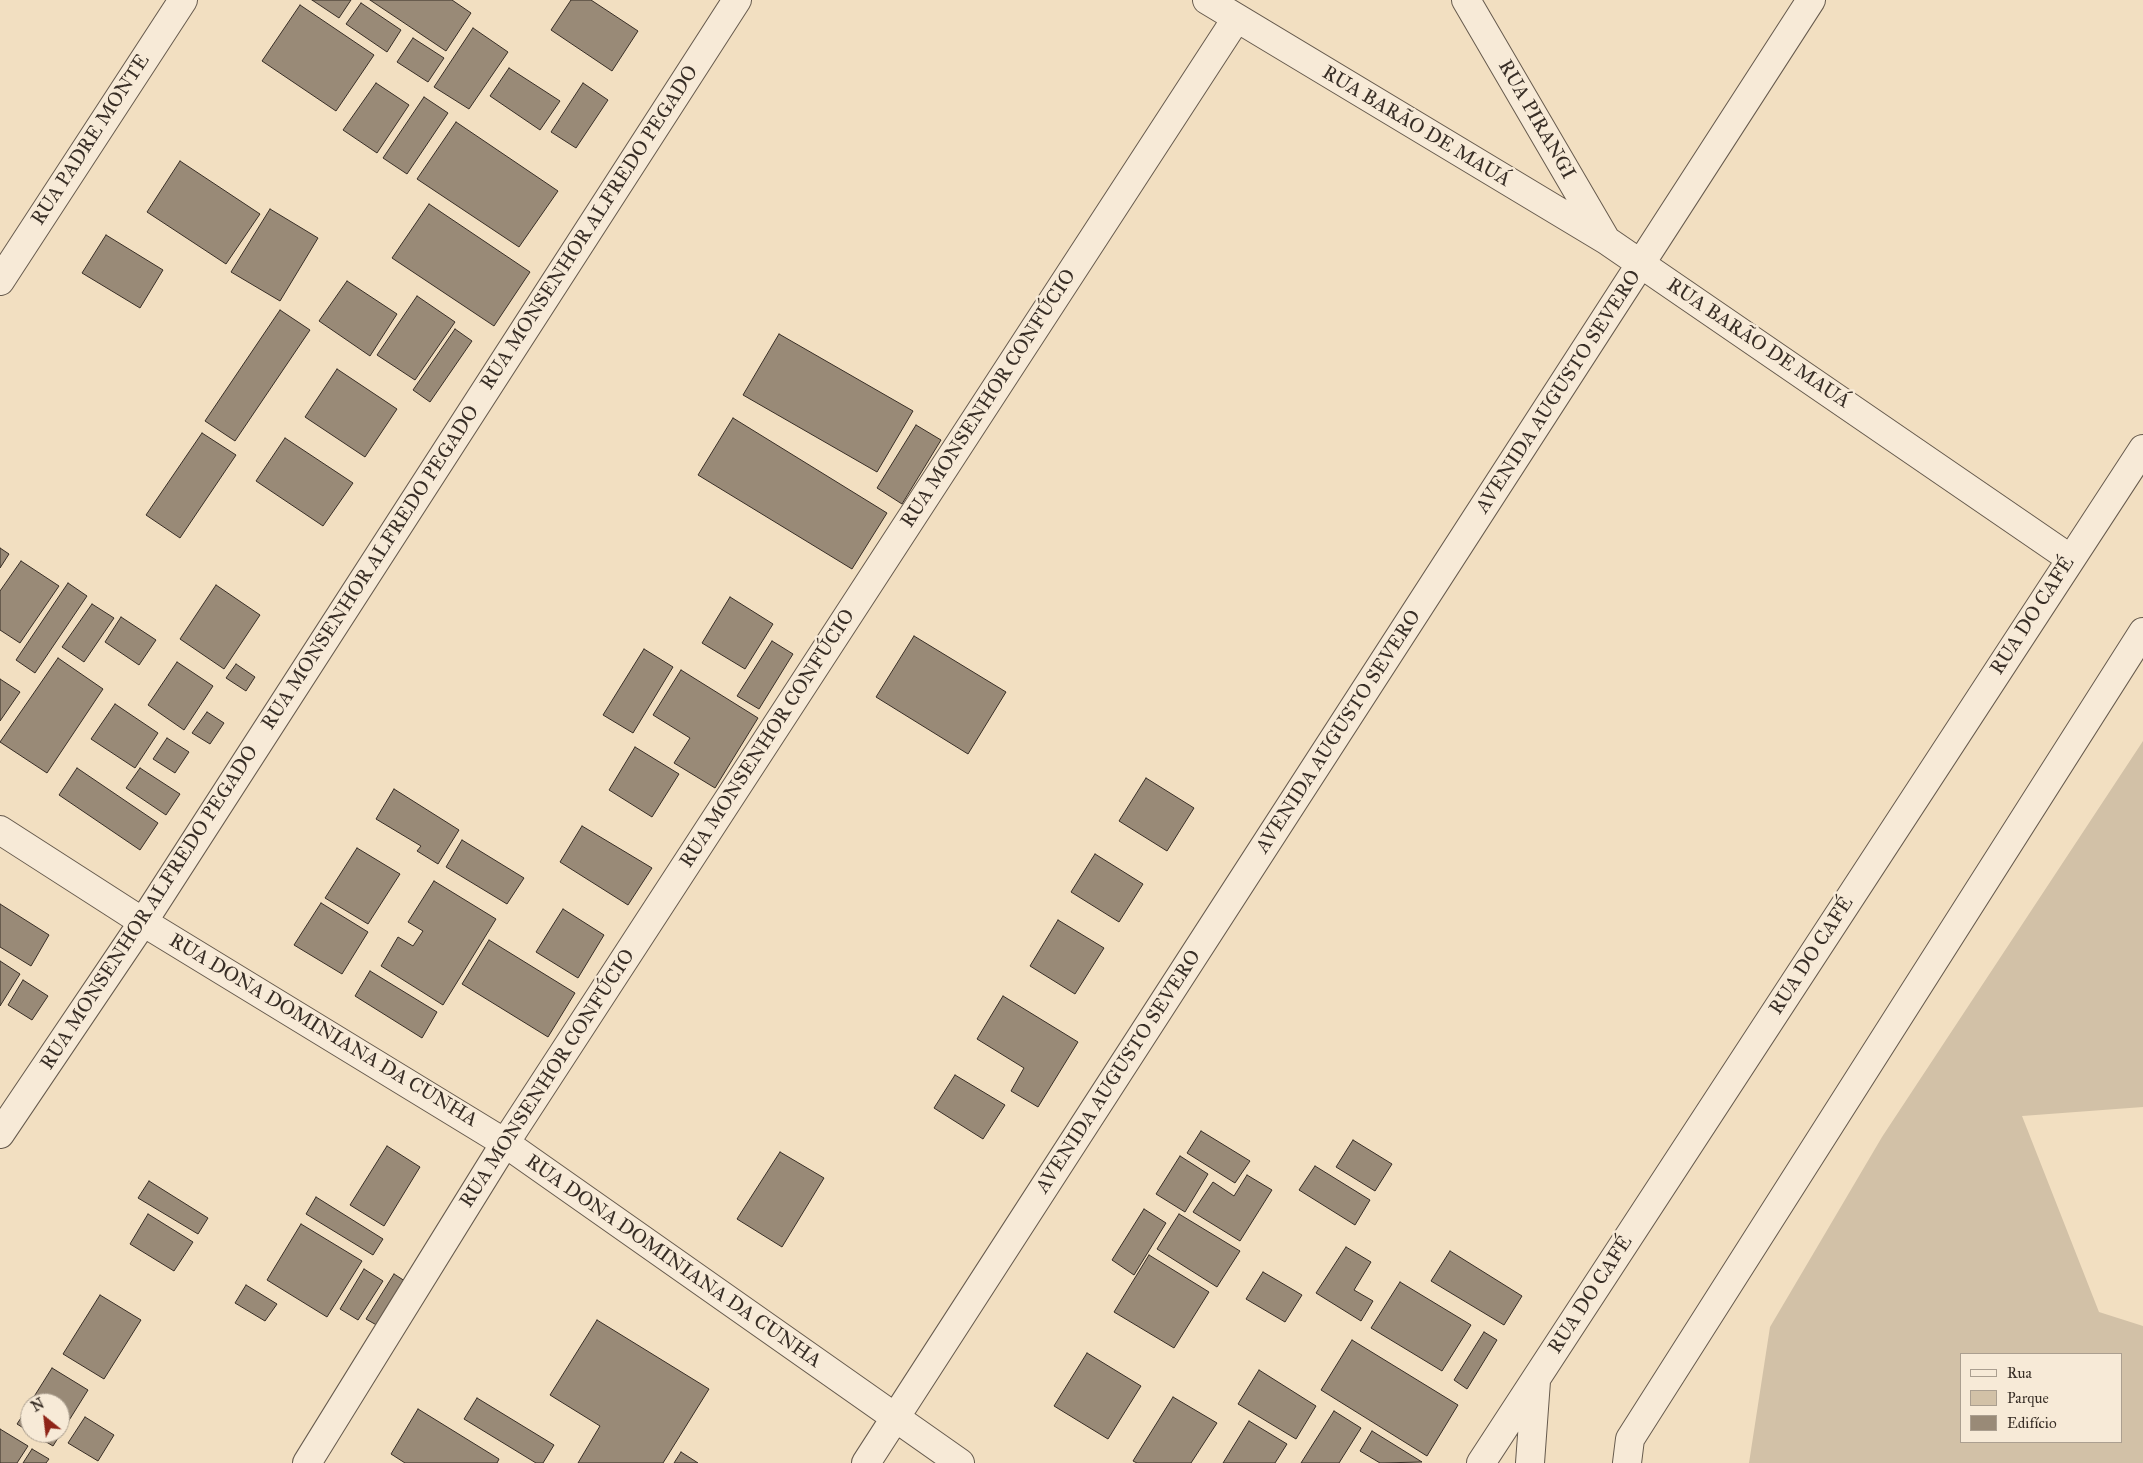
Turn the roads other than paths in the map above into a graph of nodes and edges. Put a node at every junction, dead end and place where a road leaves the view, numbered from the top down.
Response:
1 (183, 0) edge
2 (737, 0) edge
3 (1207, 0) edge
4 (1466, 0) edge
5 (1812, 0) edge
6 (1236, 19) junction
7 (1606, 240) junction
8 (1642, 264) junction
9 (0, 281) edge
10 (2143, 449) edge
11 (2071, 559) junction
12 (2143, 632) edge
13 (0, 830) edge
14 (143, 922) junction
15 (0, 1134) edge
16 (505, 1142) junction
17 (1536, 1379) junction
18 (895, 1418) junction
19 (307, 1463) edge
20 (866, 1463) edge
21 (960, 1463) edge
22 (1481, 1463) edge
23 (1530, 1463) edge
24 (1628, 1463) edge

1 - 9 street, RUA PADRE MONTE
2 - 14 street, RUA MONSENHOR ALFREDO PEGADO
3 - 6 street, RUA BARÃO DE MAUÁ
4 - 7 street, RUA PIRANGI
5 - 8 street, AVENIDA AUGUSTO SEVERO
6 - 7 street, RUA BARÃO DE MAUÁ
6 - 16 street, RUA MONSENHOR CONFÚCIO
7 - 8 street, RUA BARÃO DE MAUÁ
8 - 11 street, RUA BARÃO DE MAUÁ
8 - 18 street, AVENIDA AUGUSTO SEVERO
10 - 11 street, RUA DO CAFÉ
11 - 17 street, RUA DO CAFÉ
12 - 24 street
13 - 14 street, RUA DONA DOMINIANA DA CUNHA
14 - 15 street, RUA MONSENHOR ALFREDO PEGADO
14 - 16 street, RUA DONA DOMINIANA DA CUNHA
16 - 18 street, RUA DONA DOMINIANA DA CUNHA
16 - 19 street, RUA MONSENHOR CONFÚCIO
17 - 22 street, RUA DO CAFÉ
17 - 23 street
18 - 20 street, AVENIDA AUGUSTO SEVERO
18 - 21 street, RUA DONA DOMINIANA DA CUNHA

